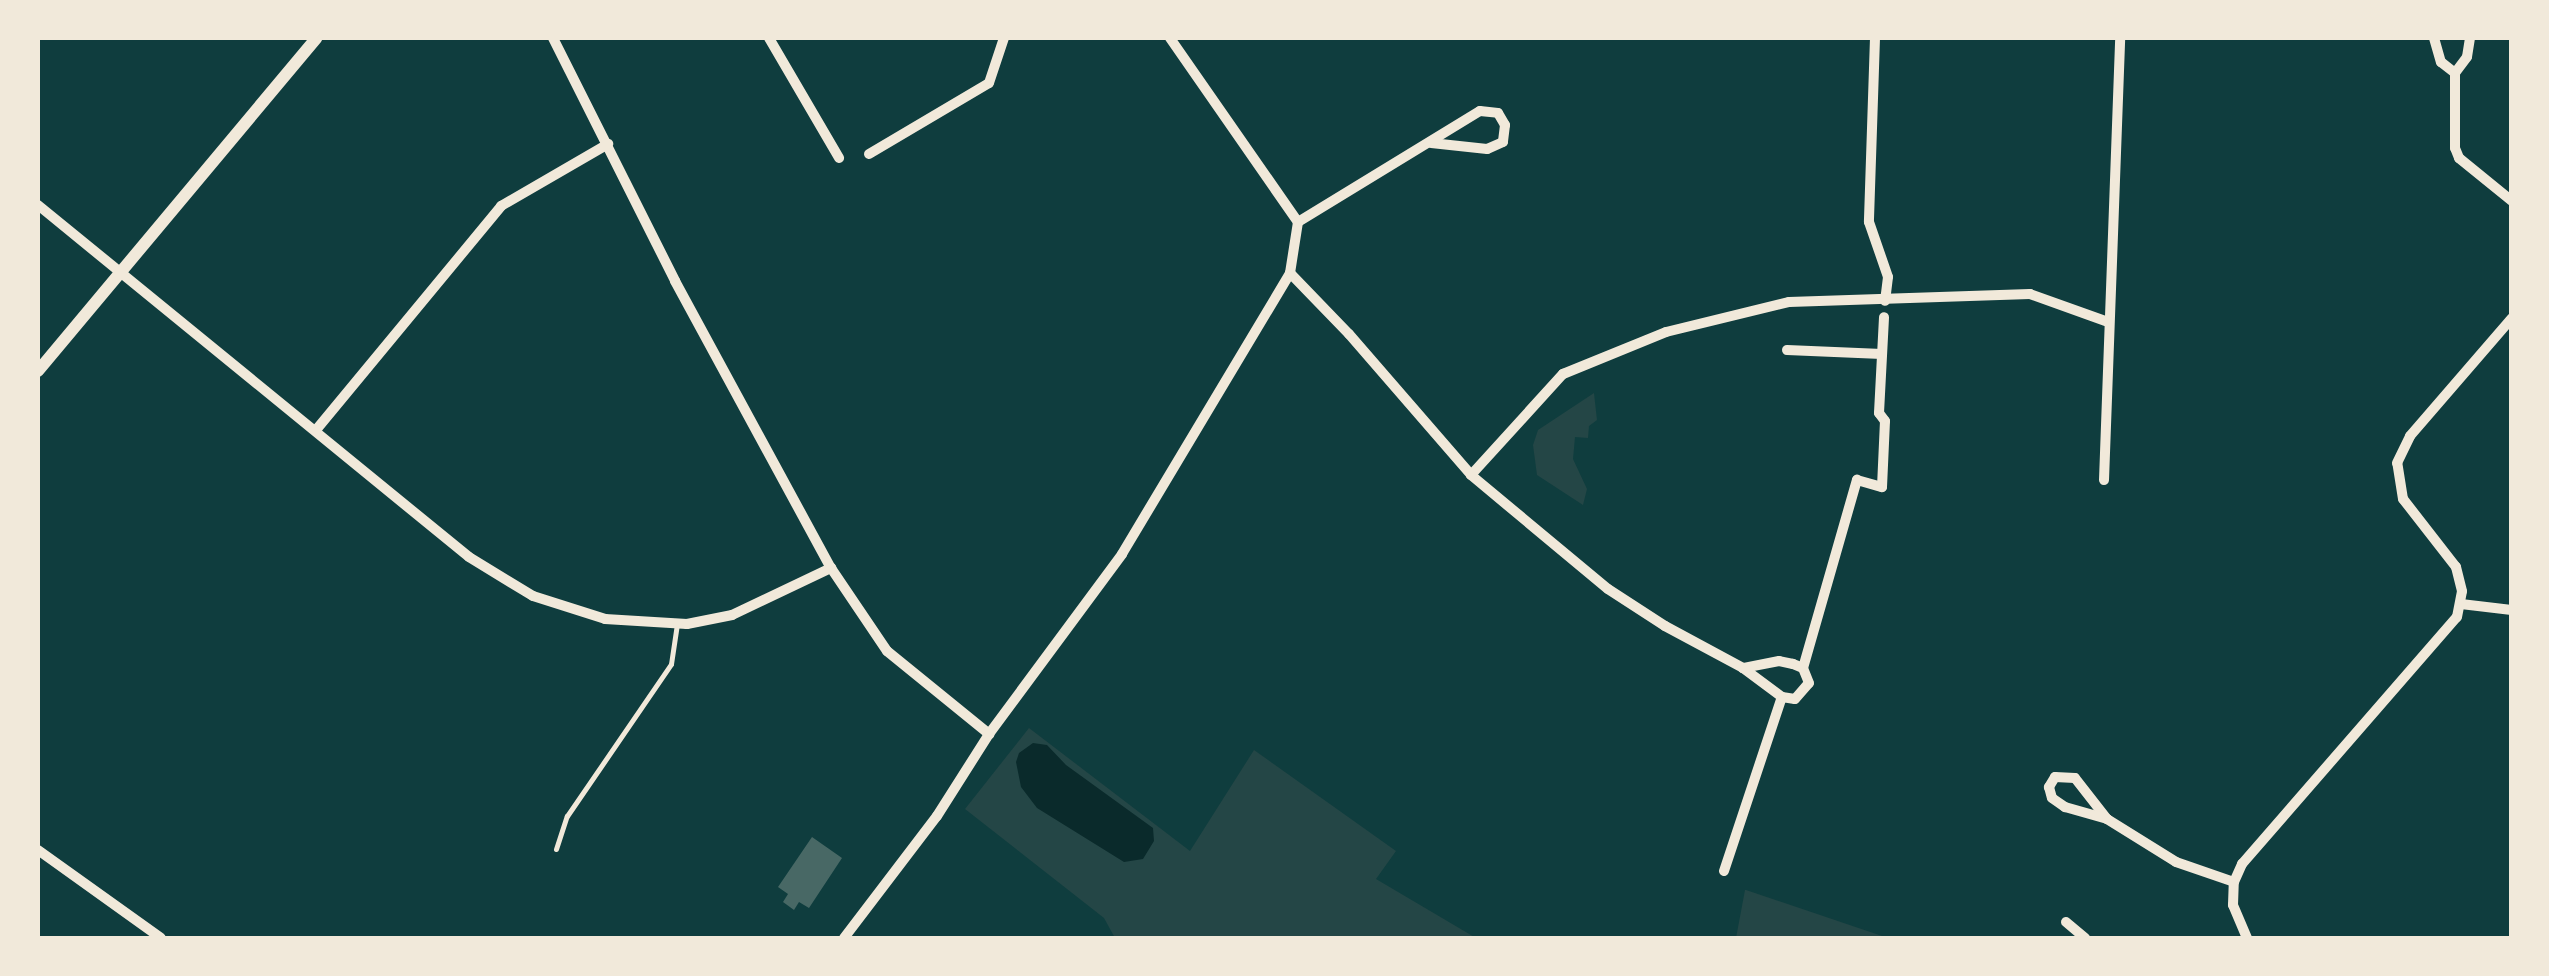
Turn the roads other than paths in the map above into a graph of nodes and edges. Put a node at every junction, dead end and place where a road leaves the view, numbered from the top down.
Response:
1 (316, 38) edge
2 (553, 38) edge
3 (768, 38) edge
4 (1004, 38) edge
5 (1170, 38) edge
6 (1875, 38) edge
7 (2120, 38) edge
8 (2434, 38) edge
9 (2470, 38) edge
10 (2455, 73) junction
11 (1430, 143) junction
12 (608, 144) junction
13 (869, 154) dead end
14 (839, 158) dead end
15 (2512, 201) edge
16 (38, 205) edge
17 (1298, 222) junction
18 (118, 270) junction
19 (1290, 273) junction
20 (1884, 301) junction
21 (1884, 317) dead end
22 (2512, 318) edge
23 (2108, 322) junction
24 (1788, 350) dead end
25 (1882, 354) junction
26 (38, 371) edge
27 (316, 430) junction
28 (1471, 476) junction
29 (2104, 480) dead end
30 (831, 568) junction
31 (2461, 604) junction
32 (2512, 610) edge
33 (677, 624) junction
34 (1743, 668) junction
35 (1803, 668) junction
36 (1782, 697) junction
37 (989, 734) junction
38 (2108, 819) junction
39 (556, 849) dead end
40 (38, 850) edge
41 (1724, 870) dead end
42 (2234, 882) junction
43 (2066, 922) dead end
44 (161, 938) edge
45 (844, 938) edge
46 (2085, 938) edge
47 (2247, 938) edge

1 - 18 street
2 - 12 street
3 - 14 street
4 - 13 street
5 - 17 street
6 - 20 street
7 - 23 street
8 - 10 street
9 - 10 street
10 - 15 street
11 - 11 street
11 - 17 street
12 - 27 street
12 - 30 street
16 - 18 street
17 - 19 street
18 - 26 street
18 - 27 street
19 - 28 street
19 - 37 street
20 - 23 street
20 - 28 street
21 - 25 street
22 - 31 street
23 - 29 street
24 - 25 street
25 - 35 street
27 - 33 street
28 - 34 street
30 - 33 street
30 - 37 street
31 - 32 street
31 - 42 street
33 - 39 lane
34 - 35 street
34 - 36 street
35 - 36 street
36 - 41 street
37 - 45 street
38 - 38 street
38 - 42 street
40 - 44 street
42 - 47 street
43 - 46 street

